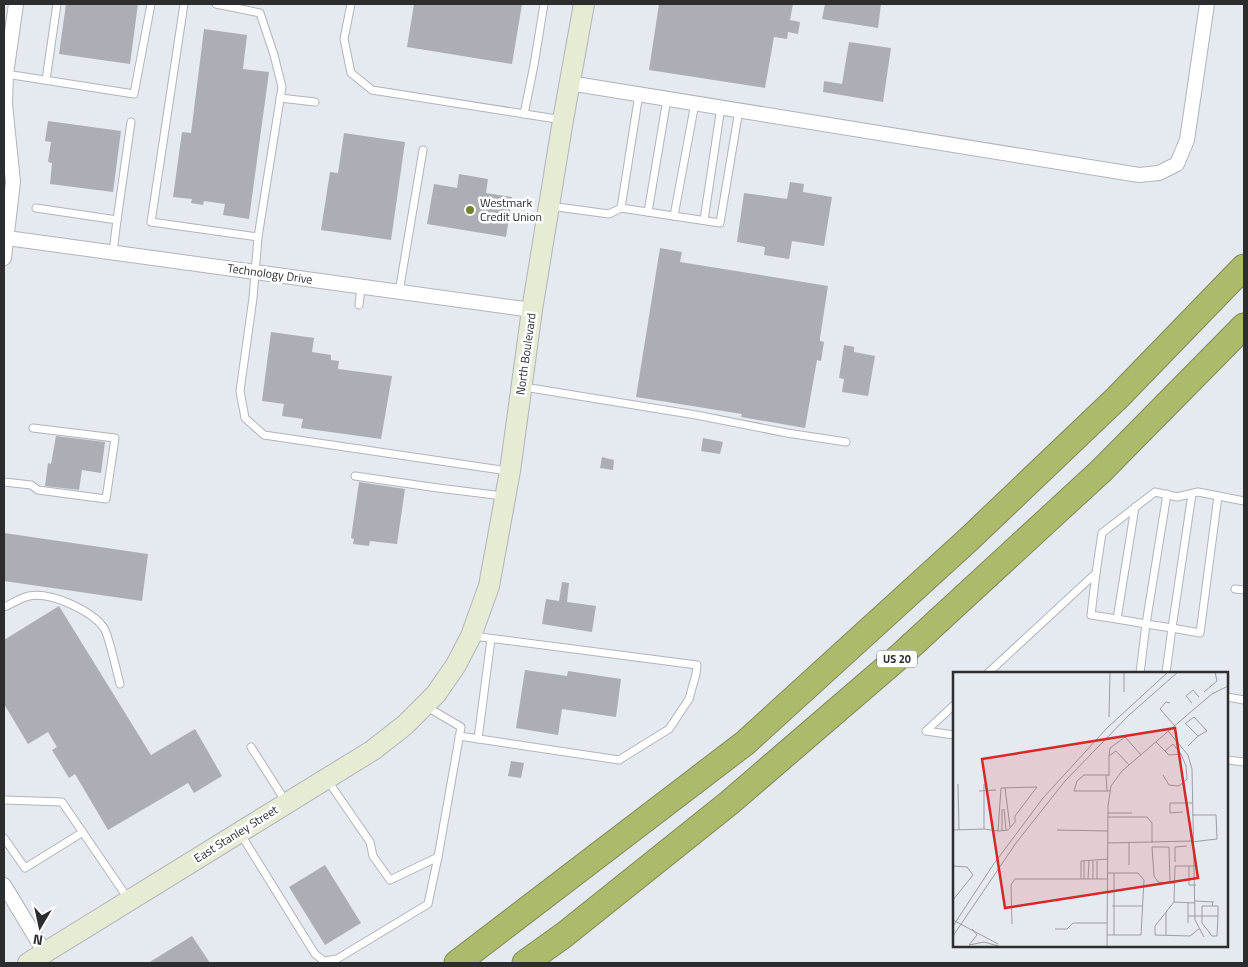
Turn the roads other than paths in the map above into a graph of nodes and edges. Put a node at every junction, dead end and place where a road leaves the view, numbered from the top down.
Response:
1 (16, 4) edge
2 (57, 4) edge
3 (151, 4) edge
4 (184, 4) edge
5 (216, 4) edge
6 (351, 4) edge
7 (544, 4) edge
8 (584, 4) edge
9 (1207, 4) edge
10 (6, 74) junction
11 (46, 80) junction
12 (569, 83) junction
13 (639, 94) junction
14 (280, 98) junction
15 (667, 99) junction
16 (315, 102) dead end
17 (695, 103) junction
18 (721, 107) junction
19 (739, 110) junction
20 (524, 114) junction
21 (563, 120) junction
22 (131, 122) dead end
23 (423, 150) dead end
24 (550, 206) junction
25 (36, 208) dead end
26 (621, 208) junction
27 (648, 212) junction
28 (674, 216) junction
29 (117, 220) junction
30 (704, 220) junction
31 (6, 234) edge
32 (258, 238) junction
33 (113, 252) junction
34 (4, 258) edge
35 (1244, 266) edge
36 (254, 272) junction
37 (361, 287) junction
38 (399, 292) junction
39 (359, 305) dead end
40 (532, 310) junction
41 (1244, 326) edge
42 (522, 387) junction
43 (33, 428) dead end
44 (846, 442) dead end
45 (510, 471) junction
46 (355, 476) dead end
47 (4, 482) edge
48 (1166, 494) junction
49 (1192, 494) junction
50 (506, 496) junction
51 (1218, 496) junction
52 (1244, 501) edge
53 (1135, 507) junction
54 (1096, 573) junction
55 (1235, 588) dead end
56 (1244, 590) edge
57 (4, 607) edge
58 (1117, 619) junction
59 (1146, 624) junction
60 (1172, 628) junction
61 (471, 636) junction
62 (491, 639) junction
63 (989, 672) edge
64 (1140, 672) edge
65 (1166, 672) edge
66 (120, 684) dead end
67 (1228, 697) edge
68 (430, 700) junction
69 (1244, 700) edge
70 (953, 706) edge
71 (953, 735) edge
72 (459, 736) junction
73 (478, 739) junction
74 (251, 747) dead end
75 (1228, 760) edge
76 (1244, 762) edge
77 (326, 778) junction
78 (4, 800) edge
79 (286, 803) junction
80 (83, 832) junction
81 (239, 832) junction
82 (4, 838) edge
83 (438, 857) junction
84 (4, 885) edge
85 (129, 900) junction
86 (36, 958) edge
87 (457, 963) edge
88 (525, 963) edge

1 - 10 street
2 - 11 lane
3 - 11 lane
4 - 32 lane
5 - 14 lane
6 - 20 lane
7 - 20 lane
8 - 12 street, North Boulevard
9 - 19 street
10 - 11 lane
10 - 31 street
12 - 13 street
12 - 21 street, North Boulevard
13 - 15 street
13 - 26 lane
14 - 16 lane
14 - 32 lane
15 - 17 street
15 - 27 lane
17 - 18 street
17 - 28 lane
18 - 19 street
18 - 30 lane
19 - 30 lane
20 - 21 lane
21 - 24 street, North Boulevard
22 - 29 lane
23 - 38 lane
24 - 26 lane
24 - 40 street, North Boulevard
25 - 29 lane
26 - 27 lane
27 - 28 lane
28 - 30 lane
29 - 33 lane
31 - 33 street, Technology Drive
31 - 34 street
32 - 36 lane
33 - 36 street, Technology Drive
35 - 87 highway
36 - 37 street, Technology Drive
36 - 45 lane
37 - 38 street, Technology Drive
37 - 39 lane
38 - 40 street, Technology Drive
40 - 42 street, North Boulevard
41 - 88 highway, US 20
42 - 44 lane
42 - 45 street, North Boulevard
43 - 47 lane
45 - 50 street, North Boulevard
46 - 50 lane
48 - 49 lane
48 - 53 lane
48 - 59 lane
49 - 51 lane
49 - 60 lane
50 - 61 street, North Boulevard
51 - 52 lane
51 - 60 lane
53 - 54 lane
53 - 58 lane
54 - 58 lane
54 - 63 lane
55 - 56 lane
57 - 66 lane
58 - 59 lane
59 - 60 lane
59 - 64 lane
60 - 65 lane
61 - 62 lane
61 - 68 street, North Boulevard
62 - 73 lane
62 - 73 lane
67 - 69 lane
68 - 72 lane
68 - 77 street, East Stanley Street
70 - 71 lane
72 - 73 lane
72 - 83 lane
74 - 79 lane
75 - 76 lane
77 - 79 street, East Stanley Street
77 - 83 lane
78 - 80 lane
79 - 81 street, East Stanley Street
80 - 82 lane
80 - 85 lane
81 - 83 lane
81 - 85 street, East Stanley Street
84 - 86 street
85 - 86 street, East Stanley Street

